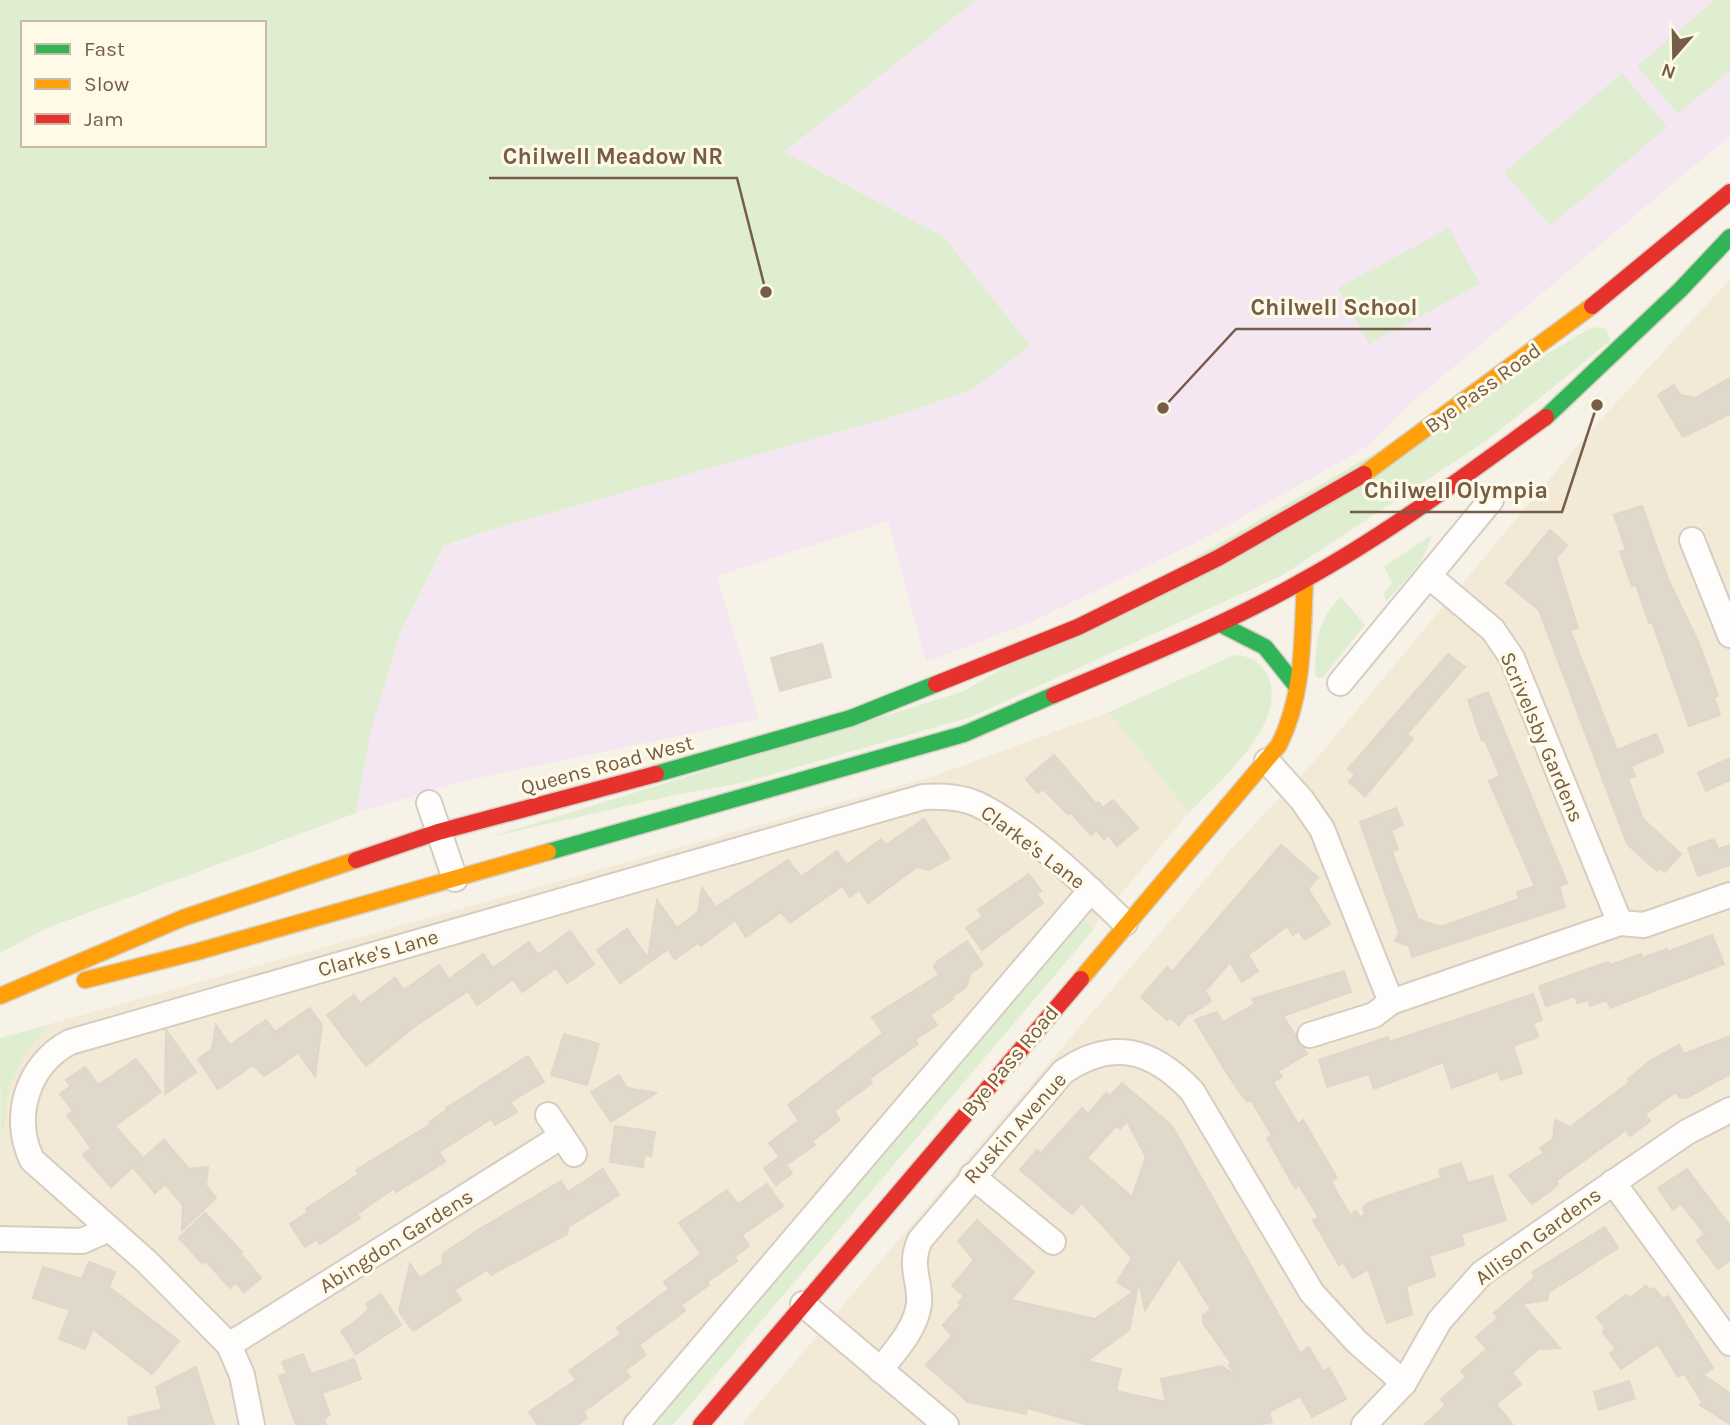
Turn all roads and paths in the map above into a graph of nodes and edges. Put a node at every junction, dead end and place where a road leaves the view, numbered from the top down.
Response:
1 (1730, 192) edge
2 (1730, 237) edge
3 (1492, 500) dead end
4 (1692, 540) dead end
5 (1218, 558) joint
6 (1429, 576) junction
7 (1305, 580) junction
8 (1220, 624) junction
9 (1730, 635) edge
10 (1340, 683) dead end
11 (1297, 687) junction
12 (1267, 761) junction
13 (429, 803) dead end
14 (438, 832) junction
15 (455, 879) junction
16 (1091, 890) junction
17 (1730, 895) edge
18 (1125, 923) junction
19 (1620, 923) junction
20 (0, 999) edge
21 (1391, 1002) junction
22 (1310, 1035) dead end
23 (1730, 1110) edge
24 (548, 1115) dead end
25 (972, 1176) junction
26 (1614, 1182) junction
27 (109, 1229) junction
28 (0, 1239) edge
29 (1053, 1242) dead end
30 (803, 1304) junction
31 (1730, 1343) edge
32 (229, 1345) junction
33 (880, 1370) junction
34 (1405, 1383) junction
35 (252, 1425) edge
36 (636, 1425) edge
37 (701, 1425) edge
38 (946, 1425) edge
39 (1364, 1425) edge

1 - 5 main road, Bye Pass Road
2 - 7 main road
3 - 6 street
4 - 9 street
5 - 14 main road, Queens Road West
6 - 10 street
6 - 19 street, Scrivelsby Gardens
7 - 8 main road
7 - 11 main road, Bye Pass Road
8 - 11 main road
8 - 15 main road, Queens Road West
11 - 12 main road, Bye Pass Road
12 - 18 main road, Bye Pass Road
12 - 21 street
13 - 14 street
14 - 15 street
14 - 20 main road, Queens Road West
15 - 20 main road, Queens Road West
16 - 18 street, Clarke's Lane
16 - 27 street, Clarke's Lane
16 - 36 street
17 - 19 street
18 - 30 main road, Bye Pass Road
19 - 21 street
21 - 22 street
23 - 26 street, Allison Gardens
24 - 32 street, Abingdon Gardens
25 - 29 street
25 - 33 street, Ruskin Avenue
25 - 34 street, Ruskin Avenue
26 - 31 street, Allison Gardens
26 - 34 street, Allison Gardens
27 - 28 street
27 - 32 street, Clarke's Lane
30 - 33 street
30 - 37 main road, Bye Pass Road
32 - 35 street, Clarke's Lane
33 - 38 street
34 - 39 street, Allison Gardens

